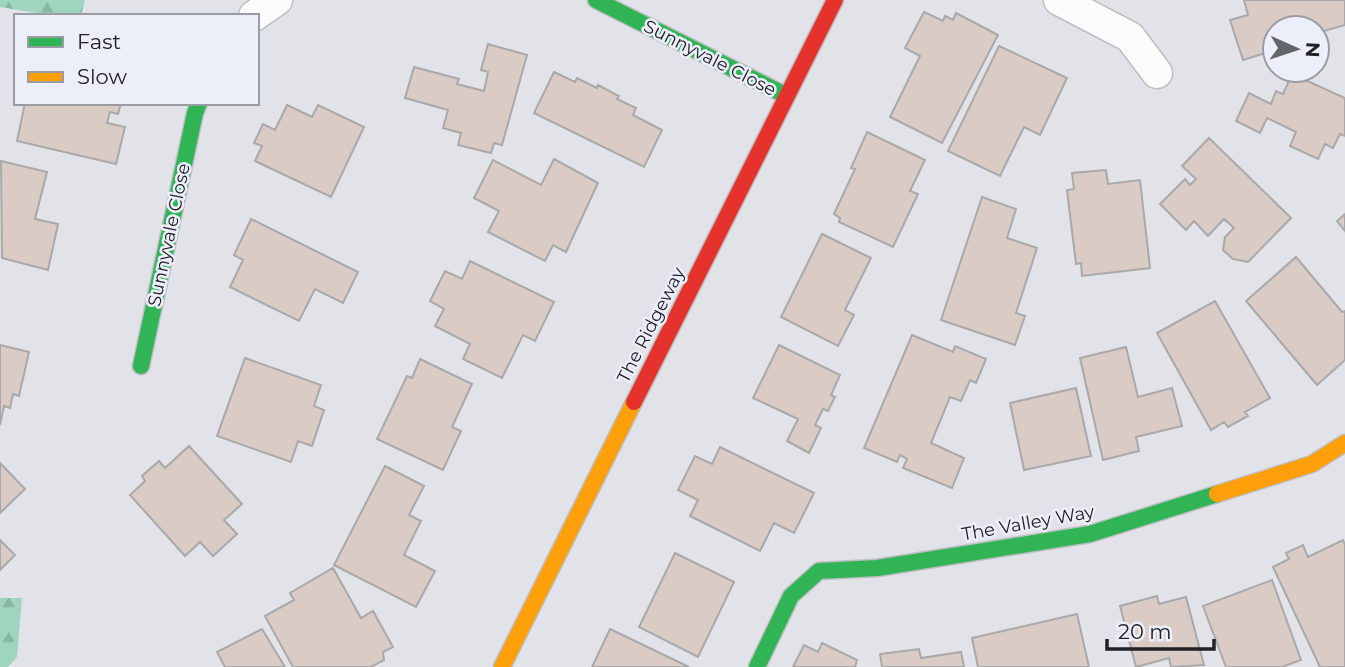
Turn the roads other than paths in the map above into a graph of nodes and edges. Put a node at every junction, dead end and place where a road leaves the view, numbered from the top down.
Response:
1 (276, 0) edge
2 (596, 0) edge
3 (835, 0) edge
4 (1059, 0) edge
5 (257, 14) edge
6 (1157, 73) dead end
7 (787, 96) junction
8 (198, 105) edge
9 (141, 366) dead end
10 (1345, 443) edge
11 (502, 667) edge
12 (757, 667) edge

1 - 5 street
2 - 7 street, Sunnyvale Close
3 - 7 street, The Ridgeway
4 - 6 street
7 - 11 street, The Ridgeway
8 - 9 street, Sunnyvale Close
10 - 12 street, The Valley Way

